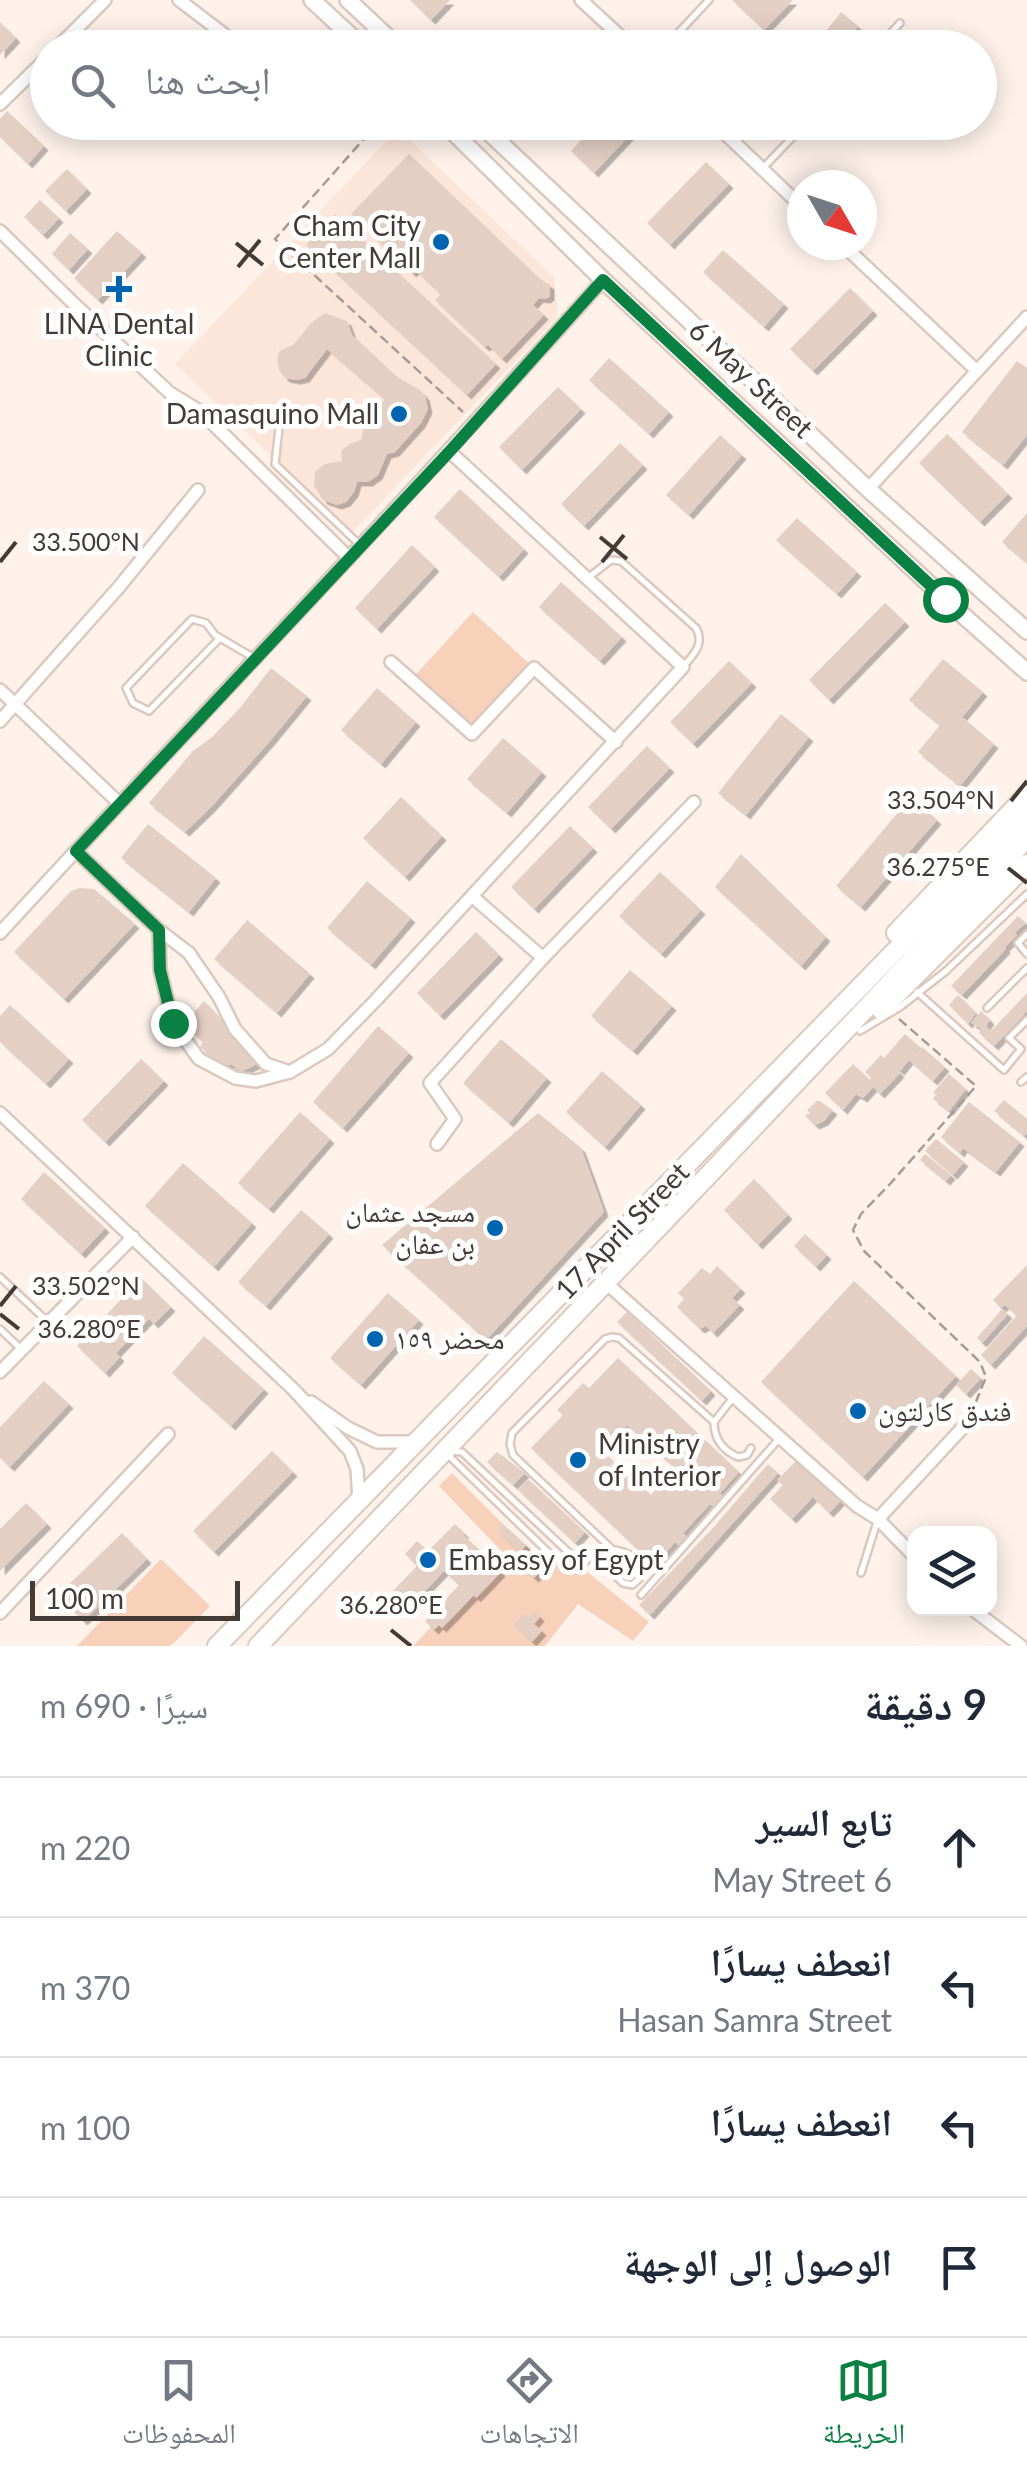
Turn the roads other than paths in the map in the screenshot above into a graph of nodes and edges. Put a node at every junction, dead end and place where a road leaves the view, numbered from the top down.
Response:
1 (105, 0) edge
2 (179, 0) edge
3 (312, 0) edge
4 (581, 0) edge
5 (709, 0) edge
6 (358, 3) edge
7 (900, 23) dead end
8 (75, 30) edge
9 (218, 30) edge
10 (344, 30) edge
11 (382, 30) edge
12 (614, 30) edge
13 (682, 30) edge
14 (894, 30) edge
15 (30, 75) edge
16 (0, 104) edge
17 (461, 140) edge
18 (497, 140) edge
19 (731, 140) edge
20 (789, 140) edge
21 (762, 170) junction
22 (787, 193) edge
23 (0, 231) edge
24 (858, 260) edge
25 (603, 280) junction
26 (1027, 316) edge
27 (977, 371) junction
28 (280, 419) dead end
29 (450, 451) junction
30 (868, 489) junction
31 (198, 490) dead end
32 (360, 545) junction
33 (348, 556) junction
34 (587, 579) junction
35 (978, 587) junction
36 (956, 610) junction
37 (1027, 631) edge
38 (220, 638) junction
39 (254, 658) junction
40 (391, 662) dead end
41 (683, 667) junction
42 (1027, 672) edge
43 (0, 690) edge
44 (15, 706) junction
45 (0, 721) edge
46 (616, 742) junction
47 (1027, 795) edge
48 (694, 802) dead end
49 (119, 803) junction
50 (1027, 816) edge
51 (1027, 838) edge
52 (76, 851) junction
53 (1027, 864) edge
54 (1027, 894) edge
55 (474, 897) junction
56 (159, 930) junction
57 (0, 934) edge
58 (1027, 934) edge
59 (1027, 954) edge
60 (542, 958) junction
61 (1027, 968) edge
62 (917, 992) junction
63 (988, 1008) dead end
64 (1027, 1020) edge
65 (860, 1032) junction
66 (290, 1072) junction
67 (0, 1112) edge
68 (437, 1144) dead end
69 (702, 1149) junction
70 (718, 1166) junction
71 (132, 1237) junction
72 (0, 1278) edge
73 (605, 1282) junction
74 (48, 1322) junction
75 (0, 1329) edge
76 (22, 1350) junction
77 (0, 1372) edge
78 (294, 1390) junction
79 (734, 1396) junction
80 (714, 1422) junction
81 (966, 1424) road end
82 (168, 1434) dead end
83 (780, 1438) junction
84 (415, 1442) junction
85 (752, 1448) dead end
86 (453, 1451) junction
87 (359, 1501) junction
88 (878, 1520) junction
89 (907, 1549) edge
90 (614, 1551) junction
91 (548, 1552) dead end
92 (609, 1570) dead end
93 (861, 1573) dead end
94 (641, 1595) dead end
95 (0, 1613) edge
96 (982, 1616) edge
97 (217, 1646) edge
98 (258, 1646) edge
99 (1022, 1646) edge

1 - 8 street
2 - 9 street
3 - 10 main road
4 - 12 street
5 - 13 lane
6 - 11 main road
7 - 14 lane
15 - 16 street
17 - 25 main road, 6 May Street
18 - 30 main road, 6 May Street
19 - 21 street
20 - 21 lane
21 - 22 street
23 - 33 street
24 - 27 street
25 - 29 street
25 - 36 main road, 6 May Street
26 - 27 street
27 - 30 street
28 - 32 lane
29 - 32 street
29 - 34 street
30 - 35 main road, 6 May Street
31 - 44 street
32 - 33 street
33 - 39 street
34 - 41 street
34 - 41 lane
35 - 36 main road
35 - 37 main road, 6 May Street
36 - 42 main road, 6 May Street
38 - 38 lane
38 - 39 lane
39 - 49 street
40 - 46 street
41 - 46 street
43 - 44 street
44 - 45 street
44 - 49 street
46 - 55 street
47 - 69 main road
48 - 60 street
49 - 52 street
50 - 69 main road, 17 April Street
51 - 70 main road, 17 April Street
52 - 56 street
52 - 57 street
53 - 65 main road
54 - 62 lane
55 - 60 street
55 - 66 street
56 - 66 street
56 - 66 street
58 - 59 lane
60 - 68 street
61 - 63 lane
62 - 64 lane
62 - 65 lane
65 - 70 main road
67 - 71 street
69 - 84 main road, 17 April Street
70 - 73 main road, 17 April Street
71 - 74 street
71 - 78 street
72 - 74 lane
73 - 79 street
73 - 86 main road, 17 April Street
74 - 76 street
75 - 76 lane
76 - 77 street
78 - 84 street
78 - 87 street
79 - 80 lane
79 - 83 street
80 - 85 lane
80 - 90 lane
81 - 88 street
82 - 95 street
83 - 88 street
83 - 94 lane
84 - 87 main road, 17 April Street
86 - 90 lane
86 - 91 lane
86 - 98 main road, 17 April Street
87 - 97 main road, 17 April Street
88 - 89 street
88 - 93 lane
90 - 92 lane
96 - 99 street

